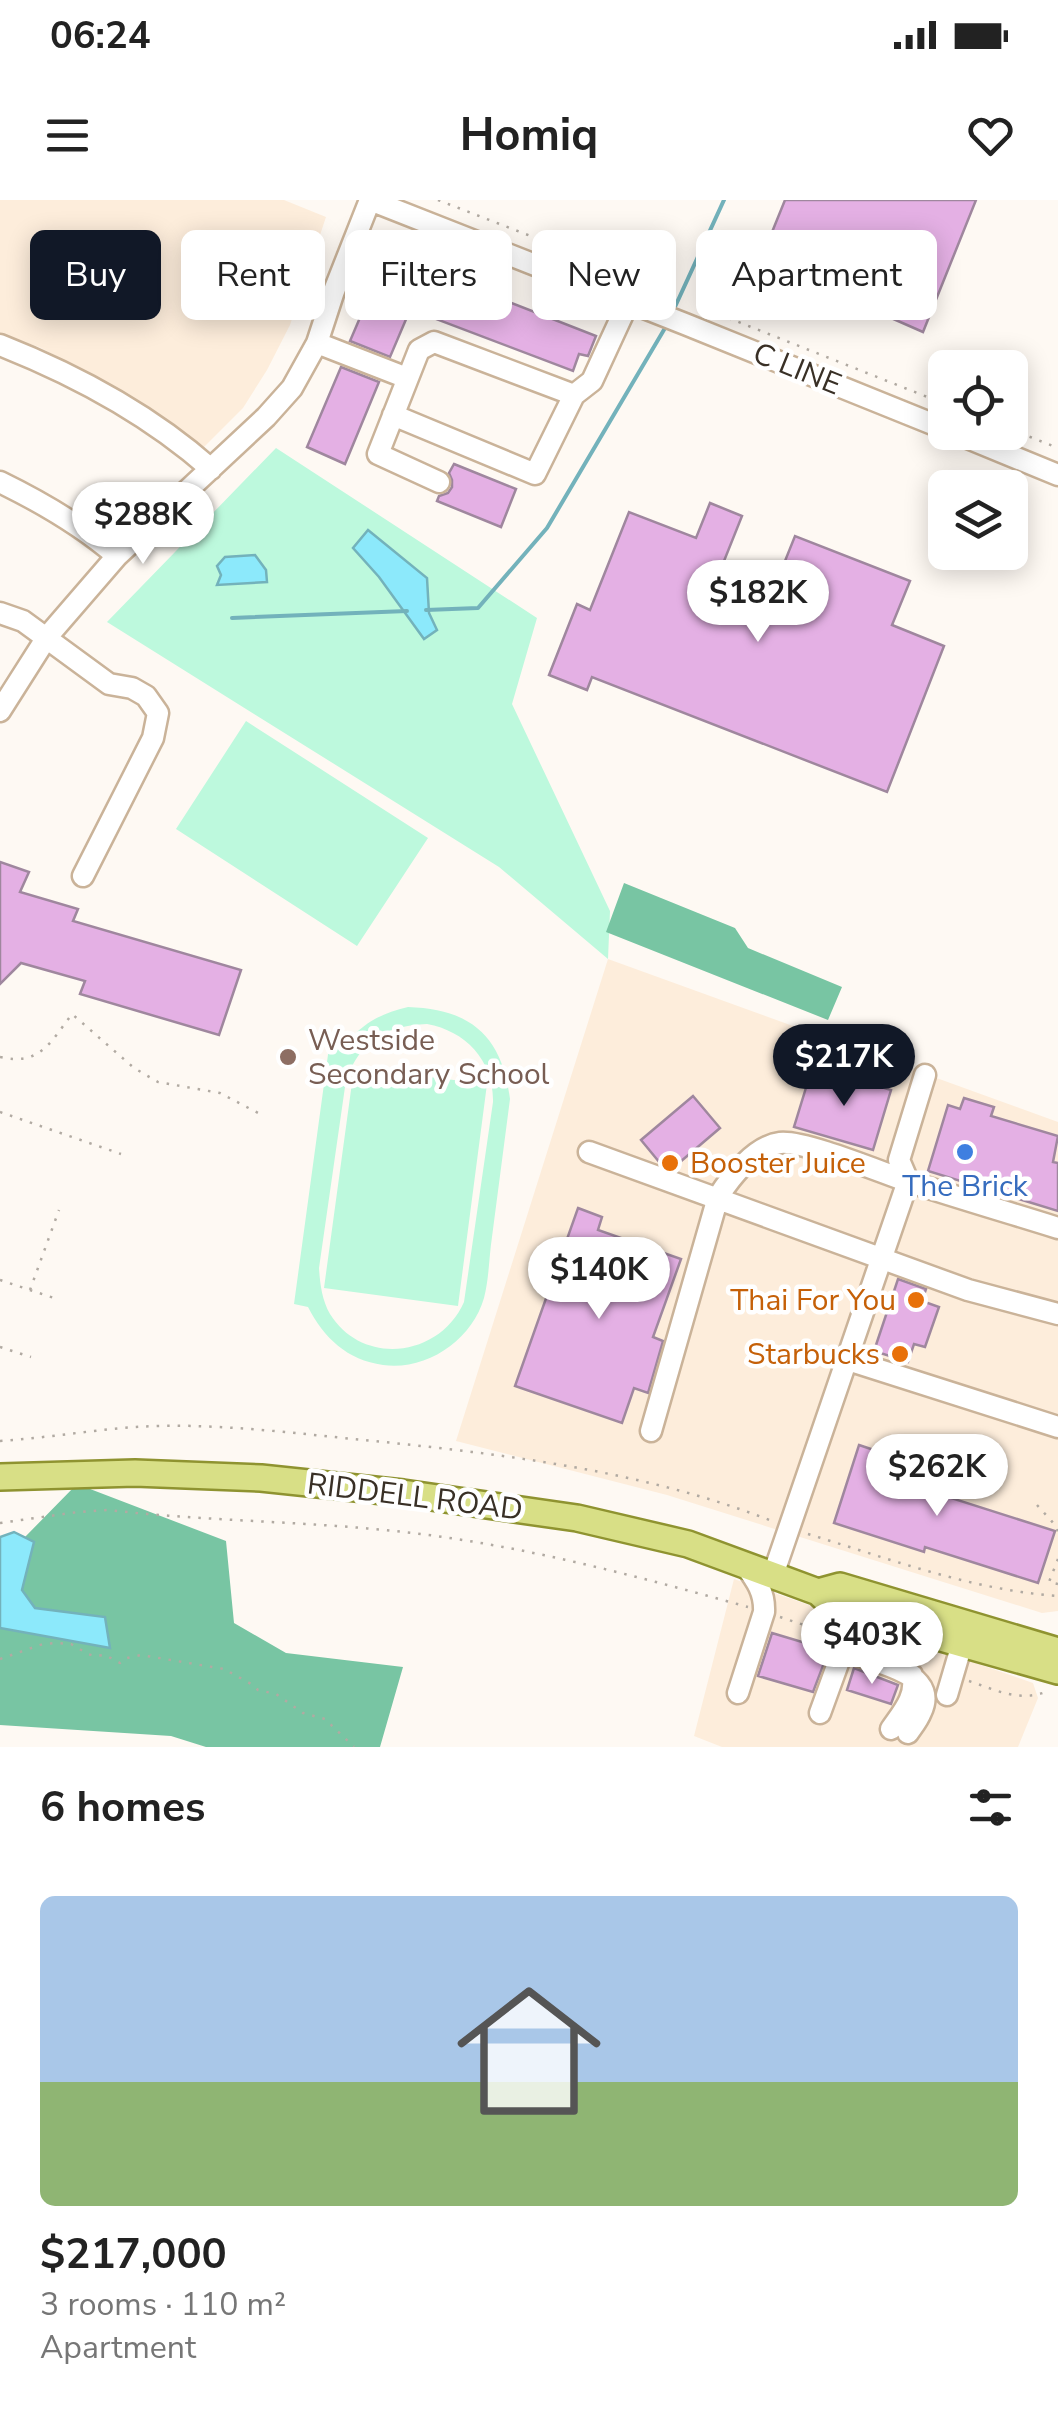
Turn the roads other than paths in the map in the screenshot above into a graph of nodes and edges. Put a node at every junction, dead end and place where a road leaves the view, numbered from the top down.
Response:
1 (370, 200) edge
2 (532, 265) edge
3 (676, 315) edge
4 (620, 320) edge
5 (317, 343) junction
6 (0, 345) edge
7 (407, 378) junction
8 (574, 395) junction
9 (393, 415) junction
10 (928, 422) edge
11 (997, 450) edge
12 (211, 470) junction
13 (1058, 475) edge
14 (0, 482) edge
15 (439, 482) dead end
16 (117, 556) junction
17 (0, 613) edge
18 (47, 638) junction
19 (0, 710) edge
20 (82, 876) dead end
21 (924, 1076) dead end
22 (590, 1152) dead end
23 (908, 1181) junction
24 (718, 1198) junction
25 (1058, 1228) edge
26 (882, 1258) junction
27 (1058, 1314) edge
28 (848, 1360) junction
29 (1058, 1427) edge
30 (651, 1432) dead end
31 (0, 1478) edge
32 (746, 1564) junction
33 (773, 1574) junction
34 (818, 1592) junction
35 (962, 1644) junction
36 (1058, 1651) edge
37 (1053, 1681) edge
38 (950, 1686) road end
39 (738, 1693) dead end
40 (820, 1712) dead end
41 (900, 1731) dead end

1 - 2 street, C LINE
1 - 5 street
3 - 10 street, C LINE
4 - 8 street
5 - 7 street
5 - 12 street
6 - 12 street
7 - 8 street
7 - 9 street
8 - 9 street
9 - 15 street
11 - 13 street
12 - 16 street
14 - 16 street
16 - 18 street
17 - 18 street
18 - 19 street
18 - 20 street
21 - 23 street
22 - 24 street
23 - 24 street
23 - 25 street
23 - 26 street
24 - 26 street
24 - 30 street
26 - 27 street
26 - 28 street
28 - 29 street
28 - 33 street
31 - 32 main road, RIDDELL ROAD
32 - 33 main road, RIDDELL ROAD
32 - 39 street
33 - 34 main road, RIDDELL ROAD
34 - 35 main road, RIDDELL ROAD
34 - 36 main road, RIDDELL ROAD
35 - 37 main road, RIDDELL ROAD
35 - 38 street
40 - 41 street

